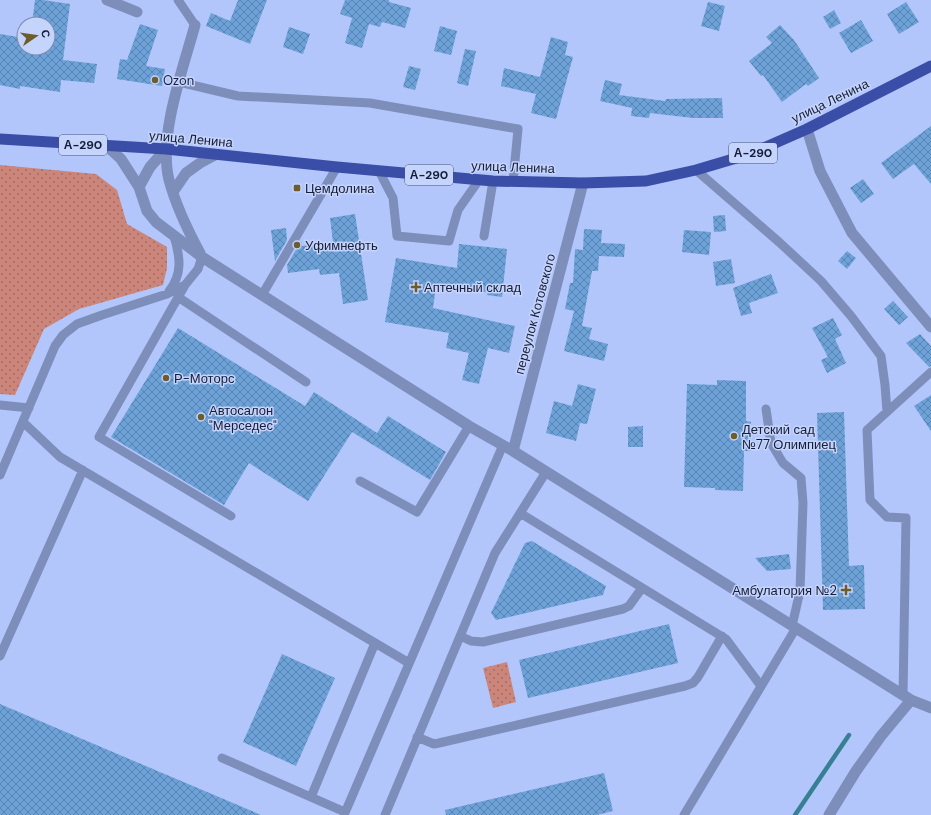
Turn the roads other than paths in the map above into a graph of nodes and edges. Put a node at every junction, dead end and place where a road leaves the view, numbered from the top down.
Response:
1 (107, 0) edge
2 (178, 0) edge
3 (137, 12) dead end
4 (195, 25) joint
5 (931, 66) edge
6 (179, 82) junction
7 (806, 130) junction
8 (0, 139) edge
9 (107, 146) junction
10 (166, 149) junction
11 (215, 154) junction
12 (337, 167) junction
13 (696, 170) junction
14 (379, 171) junction
15 (479, 180) junction
16 (493, 181) junction
17 (513, 182) junction
18 (583, 183) junction
19 (139, 187) junction
20 (173, 192) junction
21 (174, 236) junction
22 (484, 236) dead end
23 (202, 257) junction
24 (185, 285) junction
25 (167, 294) junction
26 (262, 295) junction
27 (178, 297) junction
28 (931, 327) edge
29 (931, 372) edge
30 (306, 382) dead end
31 (0, 405) edge
32 (29, 408) junction
33 (766, 409) dead end
34 (887, 412) junction
35 (23, 422) junction
36 (469, 426) junction
37 (503, 445) junction
38 (513, 451) junction
39 (83, 470) junction
40 (546, 472) junction
41 (0, 475) edge
42 (360, 480) dead end
43 (520, 513) junction
44 (231, 516) dead end
45 (642, 588) junction
46 (794, 627) junction
47 (460, 636) junction
48 (722, 636) junction
49 (375, 643) junction
50 (0, 656) edge
51 (409, 663) junction
52 (761, 686) junction
53 (907, 698) junction
54 (931, 708) edge
55 (418, 737) junction
56 (222, 758) dead end
57 (311, 797) junction
58 (345, 813) edge
59 (385, 815) edge
60 (684, 815) edge
61 (829, 815) edge

1 - 3 street
2 - 4 lane
4 - 6 street
5 - 7 highway, улица Ленина / А-290
6 - 10 street
6 - 17 lane
7 - 13 highway, улица Ленина / А-290
7 - 28 street
8 - 9 highway, улица Ленина / А-290
9 - 10 highway, улица Ленина / А-290
9 - 19 street
10 - 11 highway, улица Ленина / А-290
10 - 19 street
10 - 20 street
11 - 12 highway, улица Ленина / А-290
11 - 20 street
12 - 14 highway, улица Ленина / А-290
12 - 26 lane
13 - 18 highway, улица Ленина / А-290
13 - 34 lane
14 - 15 highway, улица Ленина / А-290
14 - 15 lane
15 - 16 highway, улица Ленина / А-290
16 - 17 highway, улица Ленина / А-290
16 - 22 lane
17 - 18 highway, улица Ленина / А-290
18 - 38 street, переулок Котовского
19 - 21 street
20 - 23 street
21 - 23 street
21 - 25 lane
23 - 24 lane
23 - 26 street
24 - 25 lane
24 - 27 lane
25 - 32 lane
26 - 36 street
27 - 30 lane
27 - 44 lane
29 - 34 lane
31 - 32 lane
32 - 35 lane
33 - 46 lane
34 - 53 lane
35 - 39 lane
35 - 41 lane
36 - 37 street
36 - 42 lane
37 - 38 street
37 - 51 lane
38 - 40 street
39 - 49 lane
39 - 50 lane
40 - 43 lane
40 - 46 street
43 - 45 lane
43 - 47 lane
45 - 47 lane
45 - 48 lane
46 - 52 lane
46 - 53 street
47 - 55 lane
48 - 52 lane
48 - 55 lane
49 - 51 lane
49 - 57 lane
51 - 58 lane
52 - 60 lane
53 - 54 street
53 - 61 street
55 - 59 lane
56 - 57 lane
57 - 58 lane

